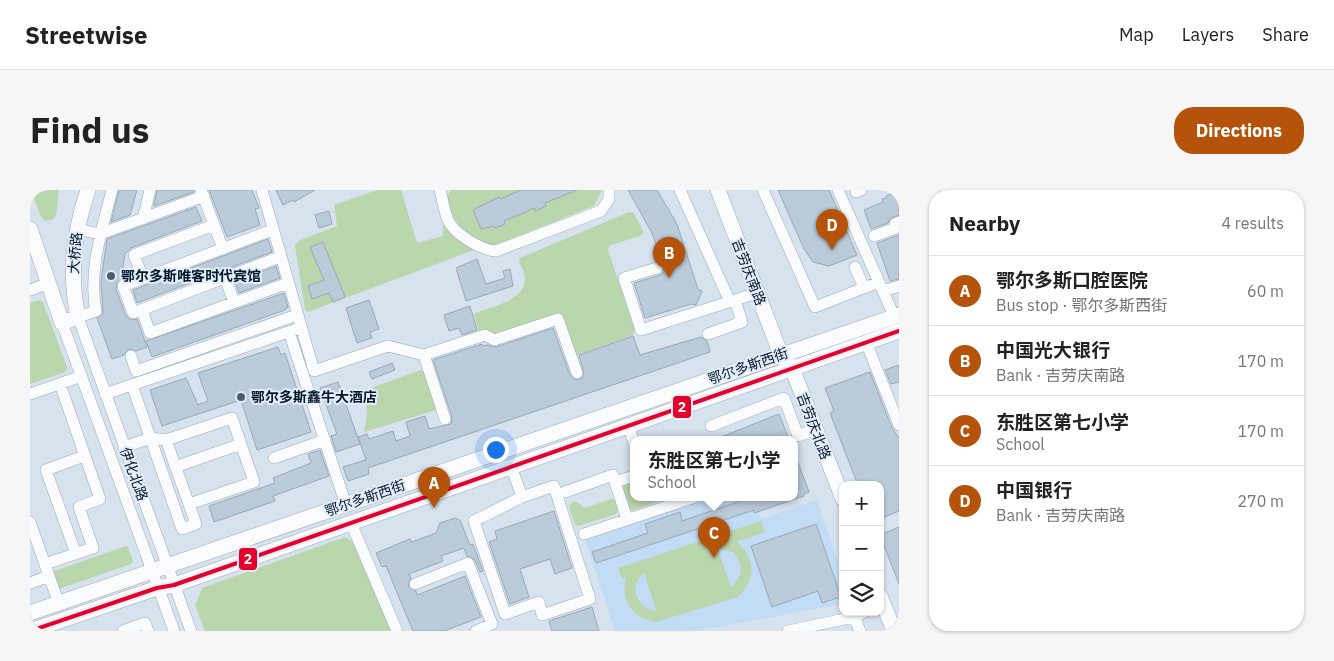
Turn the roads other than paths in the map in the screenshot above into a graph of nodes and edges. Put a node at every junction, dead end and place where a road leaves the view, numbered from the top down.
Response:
1 (88, 190) edge
2 (112, 190) edge
3 (150, 190) edge
4 (262, 190) edge
5 (440, 190) edge
6 (609, 190) edge
7 (680, 190) edge
8 (718, 190) edge
9 (727, 190) edge
10 (762, 190) edge
11 (838, 190) edge
12 (202, 193) edge
13 (143, 218) junction
14 (899, 222) edge
15 (214, 225) junction
16 (30, 229) edge
17 (78, 229) junction
18 (267, 232) dead end
19 (100, 234) junction
20 (874, 236) dead end
21 (223, 249) junction
22 (274, 259) dead end
23 (35, 261) edge
24 (855, 267) dead end
25 (657, 268) dead end
26 (143, 278) junction
27 (225, 278) junction
28 (49, 283) junction
29 (288, 283) junction
30 (899, 286) edge
31 (881, 287) junction
32 (864, 288) junction
33 (30, 290) edge
34 (757, 293) junction
35 (732, 301) junction
36 (234, 302) junction
37 (142, 310) junction
38 (297, 315) junction
39 (896, 316) edge
40 (78, 317) junction
41 (62, 323) junction
42 (295, 330) junction
43 (899, 331) edge
44 (708, 334) dead end
45 (866, 342) junction
46 (784, 354) junction
47 (132, 356) dead end
48 (424, 356) junction
49 (792, 368) junction
50 (577, 374) dead end
51 (82, 376) junction
52 (60, 384) junction
53 (132, 385) junction
54 (30, 394) edge
55 (105, 394) junction
56 (445, 419) dead end
57 (628, 425) junction
58 (899, 425) edge
59 (710, 426) dead end
60 (816, 429) junction
61 (632, 436) edge
62 (151, 438) junction
63 (166, 440) junction
64 (325, 440) junction
65 (241, 444) junction
66 (124, 447) junction
67 (84, 456) junction
68 (274, 458) dead end
69 (176, 466) junction
70 (512, 466) junction
71 (630, 477) edge
72 (615, 482) junction
73 (839, 489) edge
74 (565, 492) dead end
75 (522, 497) junction
76 (681, 501) edge
77 (189, 504) junction
78 (346, 505) junction
79 (627, 520) junction
80 (30, 522) edge
81 (351, 523) junction
82 (584, 534) dead end
83 (76, 554) junction
84 (45, 564) junction
85 (168, 566) junction
86 (152, 572) junction
87 (49, 576) junction
88 (30, 582) edge
89 (415, 584) dead end
90 (174, 585) junction
91 (157, 588) junction
92 (59, 604) junction
93 (884, 609) edge
94 (30, 614) edge
95 (858, 616) edge
96 (854, 618) junction
97 (30, 631) edge
98 (122, 631) edge
99 (148, 631) edge
100 (174, 631) edge
101 (191, 631) edge
102 (397, 631) edge
103 (476, 631) edge
104 (788, 631) edge
105 (860, 631) edge
106 (894, 631) edge

1 - 17 main road, 大桥路
2 - 19 street
3 - 13 street
4 - 29 street
5 - 6 street
7 - 35 street
8 - 34 main road, 吉劳庆南路
9 - 46 main road, 吉劳庆南路
10 - 32 street
11 - 31 street
12 - 13 street
12 - 15 street
13 - 19 street
14 - 20 street
15 - 21 street
15 - 26 street
16 - 23 main road
17 - 19 street
17 - 40 main road, 大桥路
18 - 21 street
19 - 40 street
21 - 26 street
22 - 27 street
23 - 28 main road
24 - 32 street
25 - 35 street
26 - 37 street
27 - 36 street
27 - 37 street
28 - 33 street
28 - 41 main road
29 - 36 street
29 - 38 street
30 - 31 street
31 - 32 street
31 - 39 street
34 - 35 street
34 - 46 main road, 吉劳庆南路
35 - 44 street
36 - 37 street
38 - 42 street
38 - 47 street
39 - 46 main road, 鄂尔多斯西街
40 - 41 main road
40 - 55 street, 伊化北路
41 - 51 street, 伊化北路
42 - 48 street
42 - 53 street
42 - 64 street
43 - 45 main road, 鄂尔多斯西街
45 - 49 main road, 鄂尔多斯西街
45 - 58 street
46 - 49 main road, 吉劳庆北路
46 - 78 main road, 鄂尔多斯西街
48 - 50 street
48 - 56 street
49 - 57 main road, 鄂尔多斯西街
49 - 60 main road, 吉劳庆北路
51 - 52 street
51 - 86 street, 伊化北路
52 - 54 street
52 - 67 street
53 - 55 street
53 - 62 street
55 - 66 street, 伊化北路
57 - 61 street
57 - 70 main road, 鄂尔多斯西街
59 - 60 street
60 - 73 main road, 吉劳庆北路
62 - 63 street
62 - 66 street
62 - 77 street
63 - 65 street
63 - 69 street
64 - 68 street
64 - 78 street
65 - 69 street
65 - 77 street
66 - 85 street, 伊化北路
67 - 83 street
67 - 83 street
69 - 77 street
70 - 75 street
70 - 81 main road, 鄂尔多斯西街
71 - 72 street
72 - 74 street
72 - 79 street
75 - 75 street
76 - 79 street
78 - 85 main road, 鄂尔多斯西街
79 - 82 street
80 - 84 street
81 - 90 main road, 鄂尔多斯西街
81 - 102 street
83 - 84 street
84 - 87 street
85 - 86 main road, 鄂尔多斯西街
85 - 90 street, 伊化北路
86 - 91 street, 伊化北路
86 - 92 main road, 鄂尔多斯西街
87 - 88 street
87 - 92 street
89 - 103 street
90 - 91 main road, 鄂尔多斯西街
90 - 101 street, 伊化北路
91 - 97 main road, 鄂尔多斯西街
91 - 100 street, 伊化北路
92 - 94 main road, 鄂尔多斯西街
93 - 106 main road
95 - 96 street
96 - 104 street
96 - 105 street
98 - 99 street

